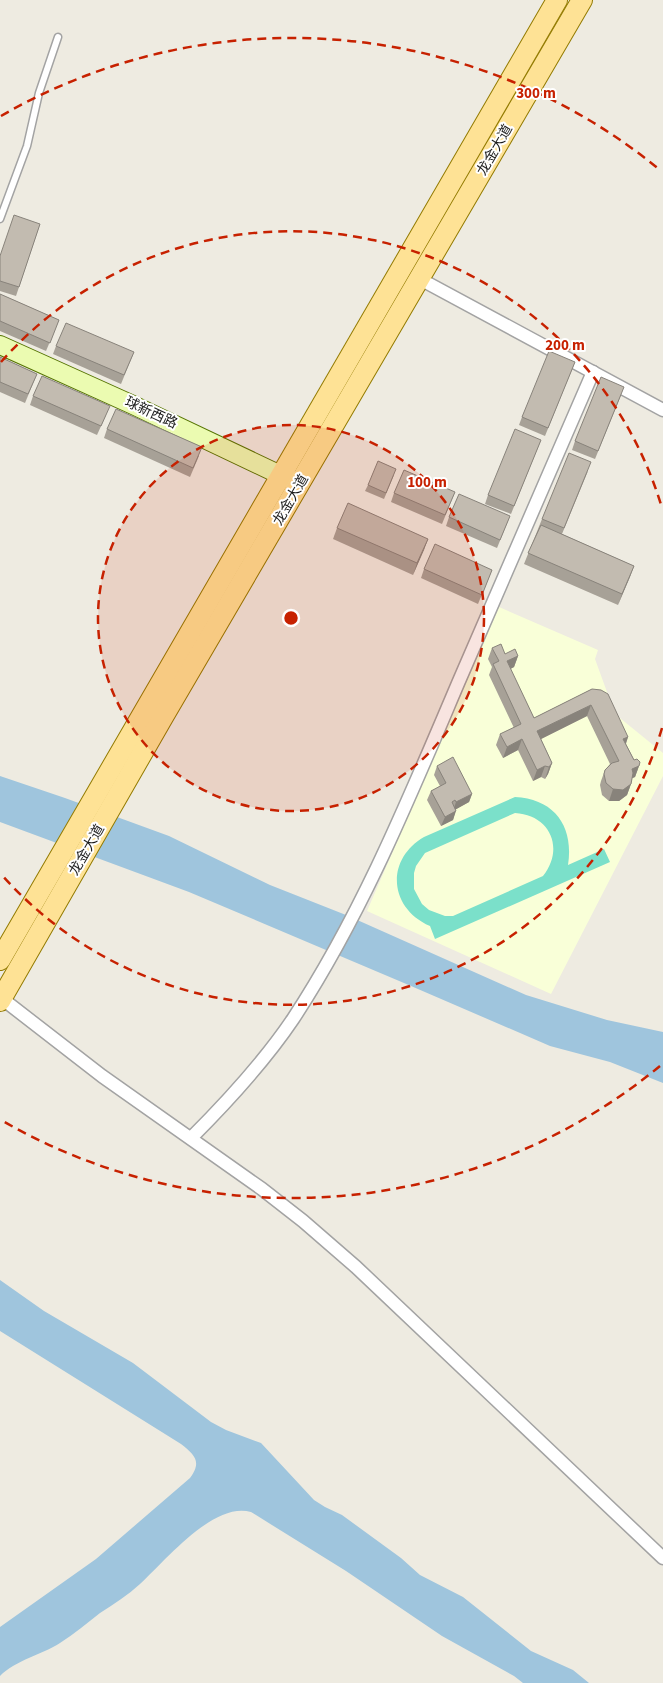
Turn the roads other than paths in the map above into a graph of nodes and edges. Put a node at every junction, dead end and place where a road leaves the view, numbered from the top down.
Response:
1 (558, 0) edge
2 (582, 0) edge
3 (58, 37) dead end
4 (0, 219) edge
5 (420, 279) junction
6 (0, 345) edge
7 (593, 372) junction
8 (663, 410) edge
9 (282, 476) junction
10 (300, 484) junction
11 (0, 960) edge
12 (0, 999) edge
13 (191, 1138) junction
14 (663, 1558) edge

1 - 9 main road, 龙金大道
2 - 5 main road, 龙金大道
3 - 4 lane
5 - 7 street
5 - 10 main road, 龙金大道
6 - 9 street, 球新西路
7 - 8 street
7 - 13 street
9 - 10 street, 球新西路
9 - 11 main road, 龙金大道
10 - 12 main road, 龙金大道
12 - 13 street
13 - 14 street

